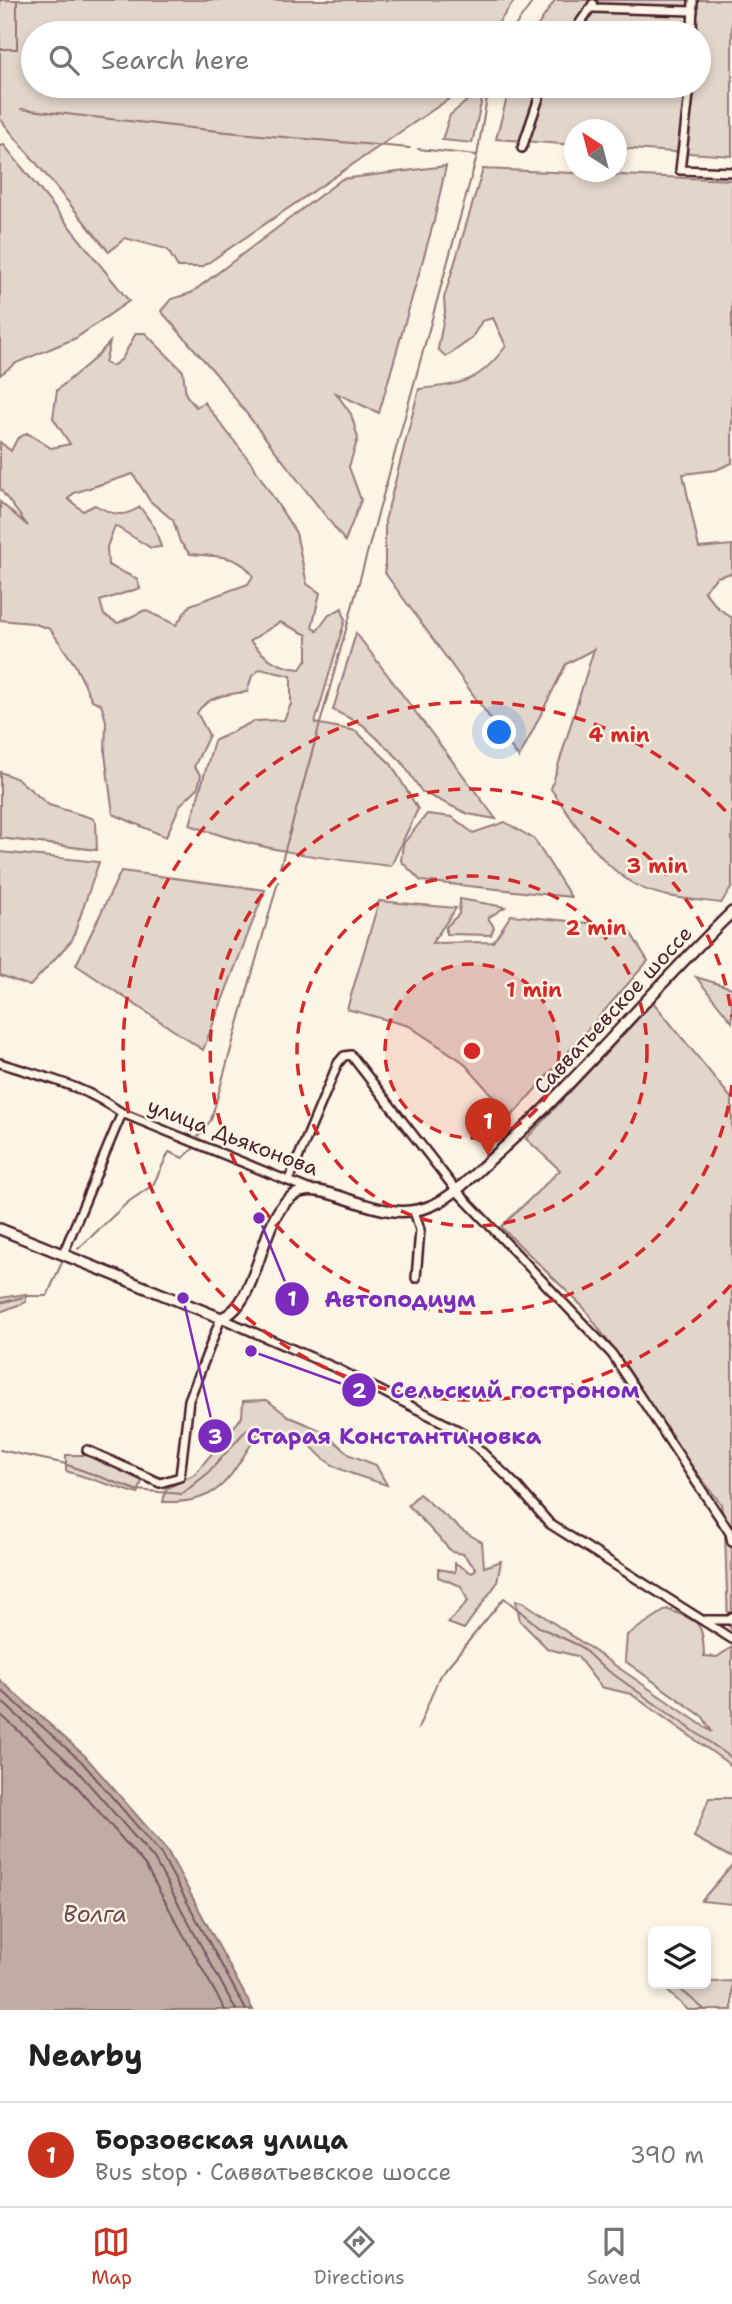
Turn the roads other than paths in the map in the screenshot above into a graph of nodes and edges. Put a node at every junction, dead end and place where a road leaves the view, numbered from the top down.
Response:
1 (693, 0) edge
2 (594, 2) edge
3 (693, 11) junction
4 (581, 21) edge
5 (693, 21) edge
6 (538, 98) edge
7 (689, 98) edge
8 (523, 148) dead end
9 (732, 172) edge
10 (732, 912) edge
11 (0, 1063) edge
12 (122, 1113) junction
13 (289, 1180) junction
14 (307, 1189) junction
15 (456, 1190) junction
16 (414, 1211) junction
17 (0, 1229) edge
18 (63, 1254) junction
19 (416, 1278) dead end
20 (221, 1318) junction
21 (87, 1450) dead end
22 (732, 1542) edge
23 (732, 1617) edge
24 (706, 1620) junction
25 (732, 1639) edge

1 - 3 street
2 - 3 street
2 - 4 street
3 - 5 street
6 - 8 street
7 - 9 street
10 - 15 main road, Савватьевское шоссе
11 - 12 street, улица Дьяконова
12 - 13 street, улица Дьяконова
12 - 18 street
13 - 14 street, улица Дьяконова
13 - 15 street
14 - 16 main road, улица Дьяконова
14 - 20 main road
15 - 16 main road, улица Дьяконова
15 - 22 street
16 - 19 street
17 - 18 main road
18 - 20 main road
20 - 21 street
20 - 24 street
23 - 24 street
24 - 25 street

